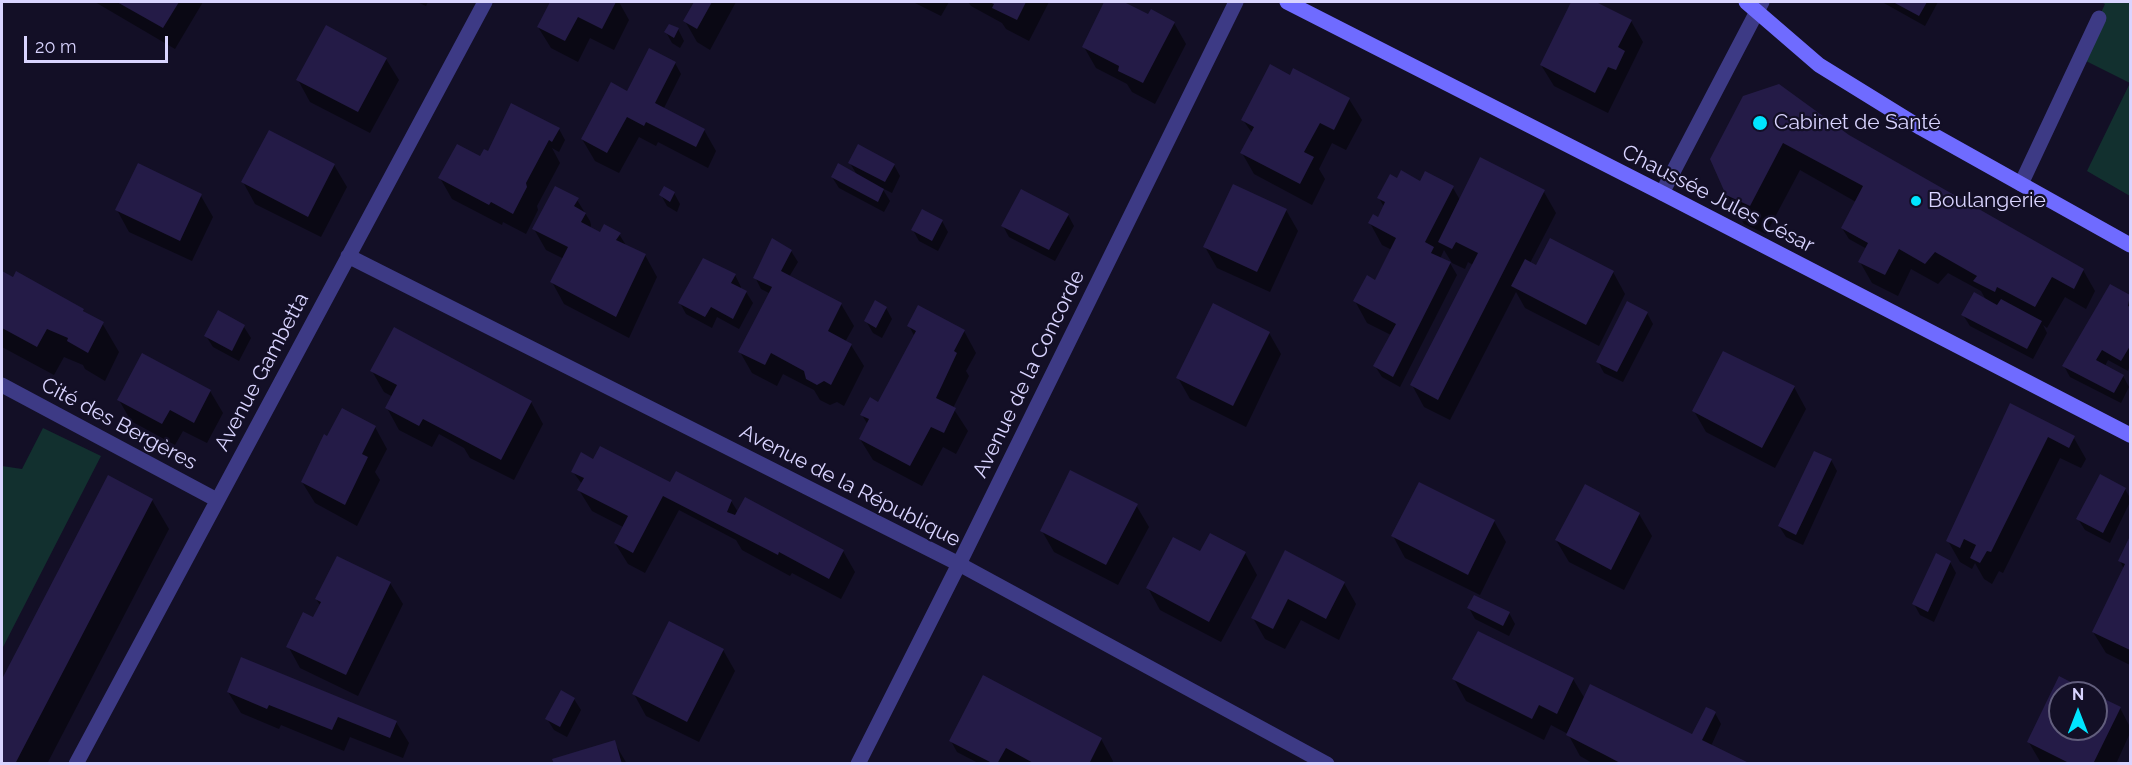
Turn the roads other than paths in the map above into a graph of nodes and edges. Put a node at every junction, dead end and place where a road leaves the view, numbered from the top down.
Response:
1 (485, 2) edge
2 (1236, 2) edge
3 (1287, 2) edge
4 (1754, 5) edge
5 (2098, 18) dead end
6 (2021, 184) junction
7 (1662, 193) junction
8 (2130, 245) edge
9 (348, 256) junction
10 (2, 385) edge
11 (2130, 435) edge
12 (217, 500) junction
13 (959, 564) junction
14 (76, 764) edge
15 (858, 764) edge
16 (1327, 764) edge

1 - 9 street, Avenue Gambetta
2 - 13 street, Avenue de la Concorde
3 - 7 street, Chaussée Jules César
4 - 6 street
4 - 7 street
5 - 6 street
6 - 8 street
7 - 11 street, Chaussée Jules César
9 - 12 street, Avenue Gambetta
9 - 13 street, Avenue de la République
10 - 12 street, Cité des Bergères
12 - 14 street, Avenue Gambetta
13 - 15 street, Avenue de la Concorde
13 - 16 street, Avenue de la République

